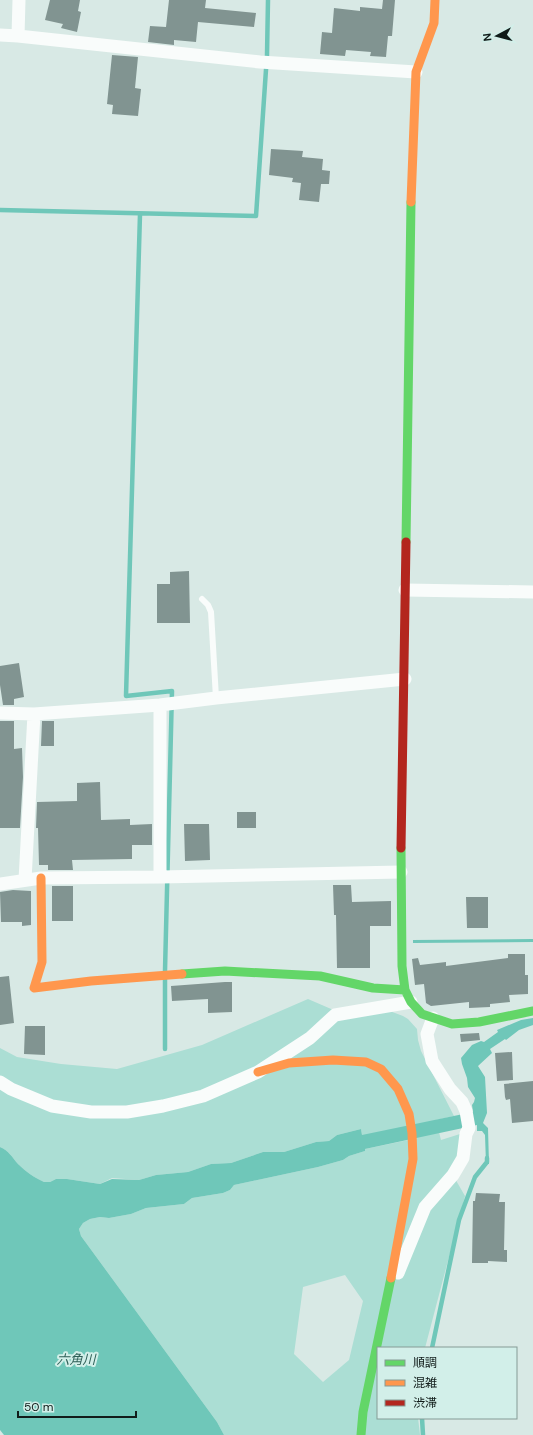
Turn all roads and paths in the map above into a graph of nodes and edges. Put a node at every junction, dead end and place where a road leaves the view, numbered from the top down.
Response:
1 (20, 0) edge
2 (435, 0) edge
3 (0, 35) edge
4 (18, 36) junction
5 (416, 72) junction
6 (405, 590) junction
7 (533, 592) edge
8 (202, 599) dead end
9 (405, 679) junction
10 (216, 698) junction
11 (168, 705) junction
12 (0, 713) edge
13 (34, 714) junction
14 (401, 872) junction
15 (165, 877) junction
16 (41, 878) junction
17 (25, 880) junction
18 (0, 884) edge
19 (405, 990) junction
20 (411, 1002) junction
21 (533, 1011) edge
22 (433, 1018) junction
23 (258, 1072) junction
24 (0, 1082) edge
25 (388, 1296) junction
26 (377, 1347) edge
27 (377, 1347) edge
28 (361, 1435) edge

1 - 4 street
2 - 5 street
3 - 4 street
4 - 5 street
5 - 6 street
6 - 7 street
6 - 9 street
8 - 10 lane
9 - 10 street
9 - 14 street
10 - 11 street
11 - 13 street
11 - 15 street
12 - 13 street
13 - 17 street
14 - 15 street
14 - 19 street
15 - 16 street
16 - 17 street
16 - 19 street
17 - 18 street
19 - 20 street
20 - 22 street
20 - 23 street
21 - 22 street
22 - 25 street
23 - 24 street
23 - 25 street
25 - 27 street
26 - 28 street

